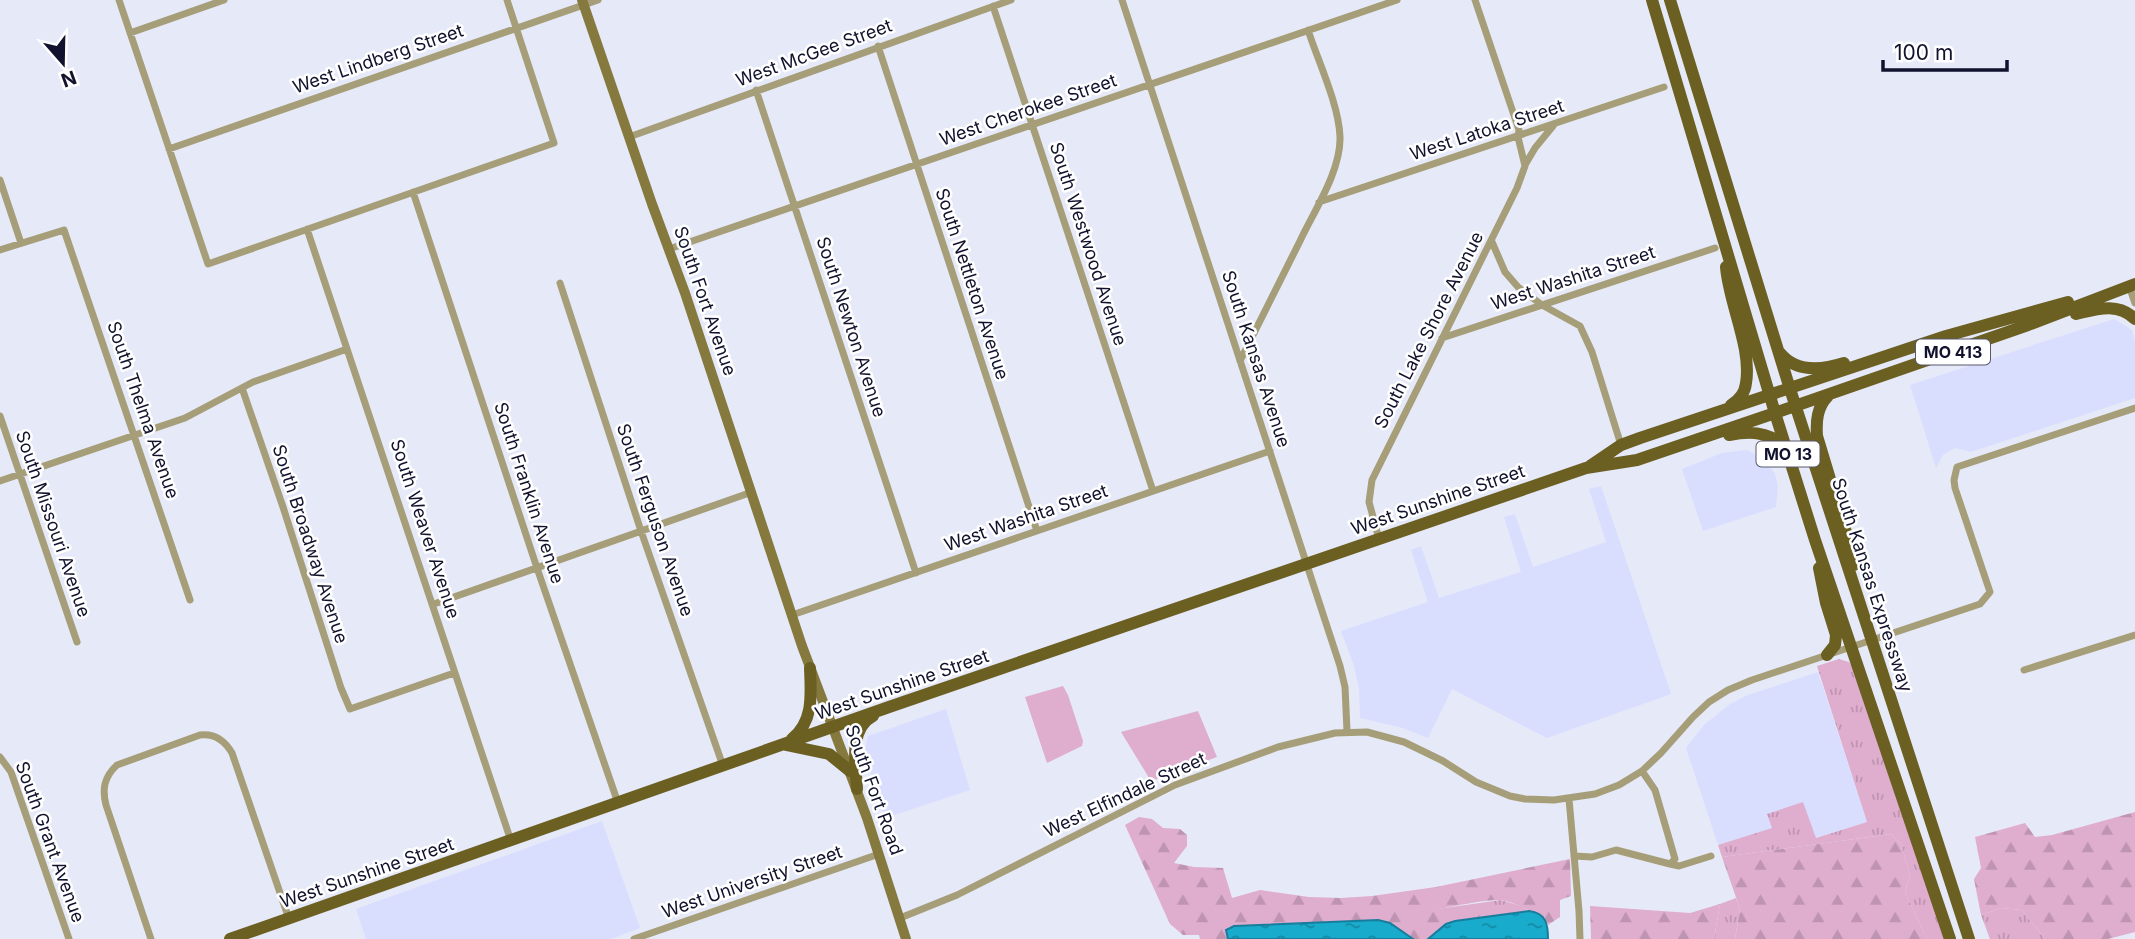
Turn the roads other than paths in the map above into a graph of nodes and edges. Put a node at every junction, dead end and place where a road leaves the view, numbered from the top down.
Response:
1 (119, 0) edge
2 (224, 0) edge
3 (507, 0) edge
4 (598, 0) edge
5 (1010, 0) edge
6 (1122, 0) edge
7 (1396, 0) edge
8 (1475, 0) edge
9 (1652, 0) edge
10 (1670, 0) edge
11 (583, 2) edge
12 (993, 6) junction
13 (517, 27) junction
14 (1308, 30) junction
15 (130, 33) junction
16 (878, 46) junction
17 (1149, 85) junction
18 (1664, 87) dead end
19 (756, 90) junction
20 (1554, 124) junction
21 (1032, 125) junction
22 (629, 136) junction
23 (1518, 137) junction
24 (169, 149) junction
25 (916, 165) junction
26 (1525, 166) junction
27 (0, 180) edge
28 (413, 192) junction
29 (1319, 202) junction
30 (795, 207) junction
31 (307, 229) junction
32 (1492, 242) junction
33 (21, 243) junction
34 (1720, 243) junction
35 (669, 249) junction
36 (0, 250) edge
37 (560, 283) dead end
38 (2132, 285) edge
39 (2135, 303) edge
40 (1542, 305) junction
41 (2135, 319) edge
42 (2028, 326) junction
43 (1946, 336) junction
44 (1442, 338) junction
45 (347, 349) junction
46 (1777, 350) junction
47 (1240, 361) junction
48 (242, 388) junction
49 (1790, 389) junction
50 (1770, 395) junction
51 (1829, 395) junction
52 (1795, 406) junction
53 (2135, 408) edge
54 (1723, 410) junction
55 (1775, 413) junction
56 (0, 416) edge
57 (134, 435) junction
58 (1621, 445) junction
59 (1270, 451) junction
60 (1787, 452) junction
61 (1637, 460) junction
62 (1586, 468) junction
63 (20, 474) junction
64 (0, 481) edge
65 (1153, 491) junction
66 (752, 492) junction
67 (641, 531) junction
68 (1037, 531) junction
69 (1379, 539) junction
70 (1815, 540) junction
71 (1306, 564) junction
72 (537, 568) junction
73 (916, 573) junction
74 (190, 600) dead end
75 (434, 604) junction
76 (1860, 604) junction
77 (792, 615) junction
78 (2135, 635) edge
79 (1871, 640) junction
80 (76, 642) dead end
81 (1853, 647) junction
82 (1827, 655) junction
83 (810, 668) junction
84 (2024, 670) dead end
85 (454, 673) junction
86 (889, 707) junction
87 (833, 727) junction
88 (1347, 732) junction
89 (785, 744) junction
90 (0, 757) edge
91 (723, 766) junction
92 (850, 771) junction
93 (1642, 771) junction
94 (857, 789) junction
95 (1569, 799) junction
96 (618, 803) junction
97 (511, 841) junction
98 (879, 854) junction
99 (1574, 856) junction
100 (1711, 856) dead end
101 (1670, 864) junction
102 (900, 918) junction
103 (289, 919) junction
104 (69, 939) edge
105 (151, 939) edge
106 (230, 939) edge
107 (634, 939) edge
108 (906, 939) edge
109 (1580, 939) edge
110 (1950, 939) edge
111 (1969, 939) edge

1 - 15 street
2 - 15 street
3 - 13 street
4 - 11 street, West Lindberg Street
5 - 12 street, West McGee Street
6 - 17 street, South Kansas Avenue
7 - 14 street, West Cherokee Street
8 - 23 street
9 - 34 main road, South Kansas Expressway / MO 13
10 - 46 main road, South Kansas Expressway / MO 13
11 - 13 street, West Lindberg Street
11 - 22 street, South Fort Avenue
12 - 16 street, West McGee Street
12 - 21 street, South Westwood Avenue
13 - 24 street, West Lindberg Street
13 - 28 street
14 - 17 street, West Cherokee Street
14 - 29 street
15 - 24 street
16 - 19 street, West McGee Street
16 - 25 street, South Nettleton Avenue
17 - 21 street, West Cherokee Street
17 - 47 street, South Kansas Avenue
18 - 20 street, West Latoka Street
19 - 22 street, West McGee Street
19 - 30 street, South Newton Avenue
20 - 23 street, West Latoka Street
20 - 26 street, South Lake Shore Avenue
21 - 25 street, West Cherokee Street
21 - 65 street, South Westwood Avenue
22 - 35 street, South Fort Avenue
23 - 26 street
23 - 29 street, West Latoka Street
24 - 31 street
25 - 30 street, West Cherokee Street
25 - 68 street, South Nettleton Avenue
26 - 32 street, South Lake Shore Avenue
27 - 33 street
28 - 31 street
28 - 72 street, South Franklin Avenue
29 - 47 street
30 - 35 street, West Cherokee Street
30 - 73 street, South Newton Avenue
31 - 45 street, South Weaver Avenue
32 - 40 street
32 - 44 street, South Lake Shore Avenue
33 - 36 street
33 - 57 street, South Thelma Avenue
34 - 40 street, West Washita Street
34 - 50 main road, South Kansas Expressway / MO 13
34 - 54 main road
35 - 66 street, South Fort Avenue
37 - 67 street, South Ferguson Avenue
38 - 39 street
38 - 42 main road, West Sunshine Street / MO 413
38 - 43 main road, West Sunshine Street / MO 413
40 - 44 street, West Washita Street
40 - 58 street
41 - 42 main road
42 - 51 main road, West Sunshine Street / MO 413
43 - 46 main road
43 - 49 main road, West Sunshine Street / MO 413
44 - 69 street, South Lake Shore Avenue
45 - 48 street
45 - 75 street, South Weaver Avenue
46 - 49 main road, South Kansas Expressway / MO 13
47 - 59 street, South Kansas Avenue
48 - 57 street
48 - 85 street, South Broadway Avenue
49 - 50 main road, West Sunshine Street / MO 413
49 - 52 main road, South Kansas Expressway / MO 13
50 - 54 main road, West Sunshine Street
50 - 55 main road, South Kansas Expressway / MO 13
51 - 52 main road, West Sunshine Street / MO 413
51 - 76 main road
52 - 55 main road, West Sunshine Street / MO 413
52 - 76 main road, South Kansas Expressway / MO 13
53 - 79 street, West Elfindale Street
54 - 58 main road, West Sunshine Street
55 - 60 main road, South Kansas Expressway / MO 13
55 - 61 main road, West Sunshine Street
56 - 63 street, South Missouri Avenue
57 - 63 street
57 - 74 street, South Thelma Avenue
58 - 62 main road, West Sunshine Street
59 - 65 street, West Washita Street
59 - 71 street, South Kansas Avenue
60 - 61 main road
60 - 70 main road, South Kansas Expressway / MO 13
61 - 62 main road, West Sunshine Street
62 - 69 main road, West Sunshine Street
63 - 64 street
63 - 80 street, South Missouri Avenue
65 - 68 street, West Washita Street
66 - 67 street
66 - 77 street, South Fort Avenue
67 - 72 street
67 - 91 street, South Ferguson Avenue
68 - 73 street, West Washita Street
69 - 71 main road, West Sunshine Street
70 - 81 main road, South Kansas Expressway / MO 13
70 - 82 main road
71 - 86 main road, West Sunshine Street
71 - 88 street, South Kansas Avenue
72 - 75 street
72 - 96 street, South Franklin Avenue
73 - 77 street, West Washita Street
75 - 85 street, South Weaver Avenue
76 - 79 main road, South Kansas Expressway / MO 13
77 - 83 street, South Fort Road
78 - 84 street
79 - 81 street, West Elfindale Street
79 - 111 main road, South Kansas Expressway / MO 13
81 - 82 street, West Elfindale Street
81 - 110 main road, South Kansas Expressway / MO 13
82 - 93 street, West Elfindale Street
83 - 87 street, South Fort Road
83 - 89 main road
85 - 97 street, South Weaver Avenue
86 - 87 main road, West Sunshine Street
86 - 94 main road
87 - 89 main road, West Sunshine Street
87 - 92 street, South Fort Road
88 - 95 street, West Elfindale Street
88 - 102 street, West Elfindale Street
89 - 91 main road, West Sunshine Street
89 - 92 main road
90 - 104 street, South Grant Avenue
91 - 96 main road, West Sunshine Street
92 - 94 street, South Fort Road
93 - 95 street, West Elfindale Street
93 - 101 street
94 - 98 street, South Fort Road
95 - 99 street
96 - 97 main road, West Sunshine Street
97 - 103 main road, West Sunshine Street
98 - 102 street, South Fort Road
98 - 107 street, West University Street
99 - 101 street
99 - 109 street
100 - 101 street
102 - 108 street, South Fort Road
103 - 105 street
103 - 106 main road, West Sunshine Street

